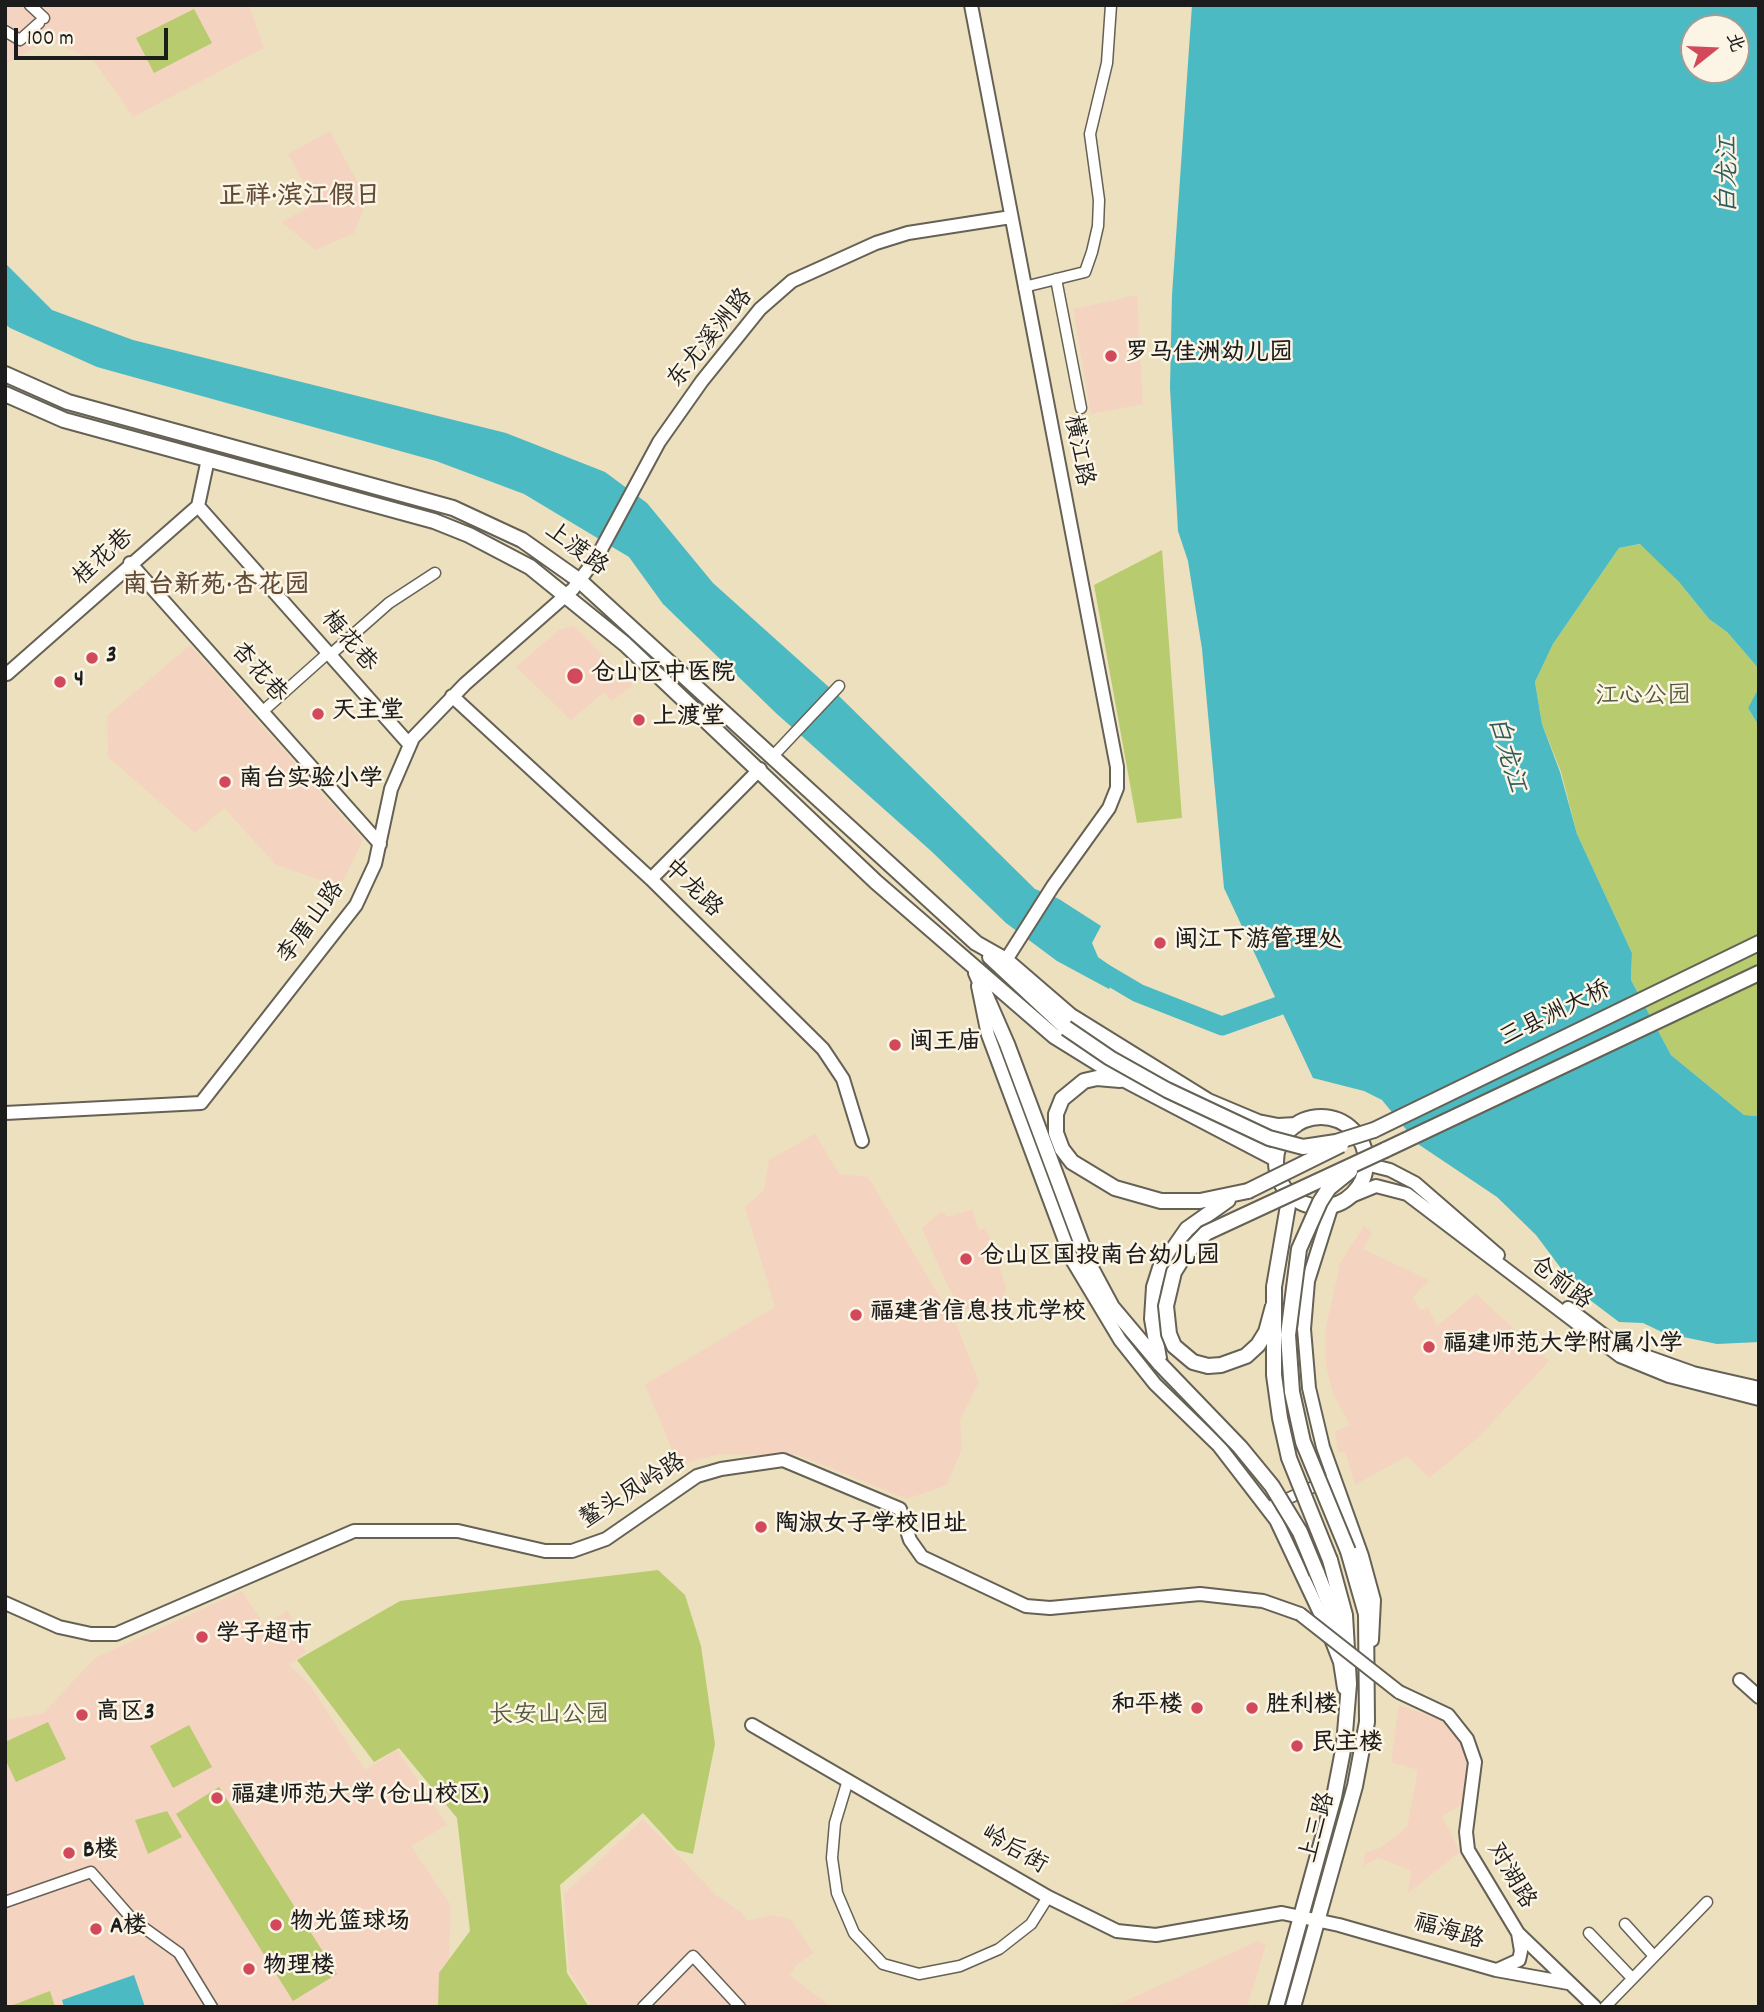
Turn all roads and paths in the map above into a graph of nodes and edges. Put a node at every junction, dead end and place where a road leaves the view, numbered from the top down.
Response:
1 (30, 5) edge
2 (971, 5) edge
3 (1111, 5) edge
4 (5, 31) edge
5 (1011, 216) junction
6 (1056, 279) junction
7 (1024, 287) junction
8 (5, 374) edge
9 (5, 394) edge
10 (1081, 408) dead end
11 (208, 459) junction
12 (198, 506) junction
13 (131, 563) junction
14 (435, 573) dead end
15 (580, 581) junction
16 (568, 595) junction
17 (329, 654) junction
18 (5, 672) edge
19 (839, 686) dead end
20 (452, 696) junction
21 (262, 712) junction
22 (410, 744) junction
23 (773, 756) junction
24 (760, 769) junction
25 (380, 844) junction
26 (651, 879) junction
27 (976, 943) junction
28 (1759, 943) edge
29 (1010, 953) junction
30 (974, 969) junction
31 (1759, 973) edge
32 (1125, 1080) junction
33 (5, 1113) edge
34 (1296, 1125) junction
35 (1374, 1130) junction
36 (862, 1141) dead end
37 (1385, 1150) junction
38 (1276, 1159) junction
39 (1366, 1164) junction
40 (1248, 1191) junction
41 (1295, 1198) junction
42 (1349, 1198) junction
43 (1332, 1205) junction
44 (1278, 1288) junction
45 (1273, 1306) junction
46 (1160, 1364) junction
47 (1759, 1388) edge
48 (1759, 1399) edge
49 (1333, 1478) junction
50 (1267, 1508) junction
51 (1338, 1556) junction
52 (5, 1603) edge
53 (1300, 1614) joint
54 (1346, 1647) junction
55 (1740, 1680) dead end
56 (1368, 1685) junction
57 (1759, 1697) edge
58 (1347, 1714) junction
59 (752, 1725) dead end
60 (848, 1780) junction
61 (1048, 1897) junction
62 (5, 1902) edge
63 (1707, 1902) dead end
64 (1301, 1916) junction
65 (1317, 1919) junction
66 (1625, 1924) dead end
67 (1518, 1933) junction
68 (1589, 1933) dead end
69 (1653, 1955) junction
70 (1496, 1970) junction
71 (1632, 1978) junction
72 (1568, 1983) junction
73 (212, 2007) edge
74 (643, 2007) edge
75 (740, 2007) edge
76 (1276, 2007) edge
77 (1293, 2007) edge
78 (1595, 2007) edge
79 (1605, 2007) edge

1 - 4 street
2 - 5 street, 横江路
3 - 6 street
5 - 7 street, 横江路
5 - 15 street, 东尤溪洲路
6 - 7 street
6 - 10 street
7 - 29 street, 横江路
8 - 15 main road, 上渡路
9 - 11 main road, 上渡路
11 - 12 street
11 - 16 main road, 上渡路
12 - 13 street, 桂花巷
12 - 17 street, 梅花巷
13 - 18 street, 桂花巷
13 - 21 street, 杏花巷
14 - 17 street
15 - 16 street, 李厝山路
15 - 23 main road, 上渡路
16 - 20 street, 李厝山路
16 - 24 main road, 上渡路
17 - 21 street
17 - 22 street, 梅花巷
19 - 23 street
20 - 22 street, 李厝山路
20 - 26 street, 中龙路
21 - 25 street, 杏花巷
22 - 25 street, 李厝山路
23 - 27 main road, 上渡路
24 - 26 street
24 - 30 main road, 上渡路
25 - 33 street, 李厝山路
26 - 36 street, 中龙路
27 - 29 main road, 上渡路
27 - 35 main road, bridge
28 - 35 main road, 三县洲大桥
29 - 34 main road, 上渡路
30 - 32 main road, 上渡路
30 - 46 main road
30 - 50 street
31 - 37 main road, 三县洲大桥
32 - 38 main road, 上渡路
32 - 40 main road
34 - 38 main road
34 - 39 main road
35 - 40 main road, bridge
37 - 45 main road, bridge
37 - 51 main road, bridge
38 - 41 main road
39 - 42 main road
39 - 47 street, 仓前路
40 - 46 main road
41 - 43 main road
41 - 44 main road
42 - 43 main road
42 - 48 street, 仓前路
43 - 49 street
44 - 45 main road, bridge
44 - 51 main road
45 - 51 main road, bridge
46 - 54 main road, bridge
49 - 50 street
49 - 56 street
50 - 58 street
51 - 54 main road, 上三路
51 - 56 main road, 上三路
52 - 53 street, 鳌头凤岭路
53 - 67 street, 对湖路, bridge
54 - 58 main road, 上三路
55 - 57 street
56 - 65 main road, 上三路
58 - 64 main road, 上三路
59 - 60 street, 岭后街
60 - 61 street, 岭后街
60 - 61 street
61 - 64 street, 岭后街
62 - 73 street
63 - 69 street
64 - 65 street, 福海路
64 - 76 main road, 上三路
65 - 70 street, 福海路
65 - 77 main road, 上三路
66 - 69 street
67 - 70 street
67 - 72 street, 对湖路
68 - 71 street
69 - 71 street
70 - 72 street, 福海路
71 - 79 street
72 - 78 street, 对湖路
74 - 75 street

